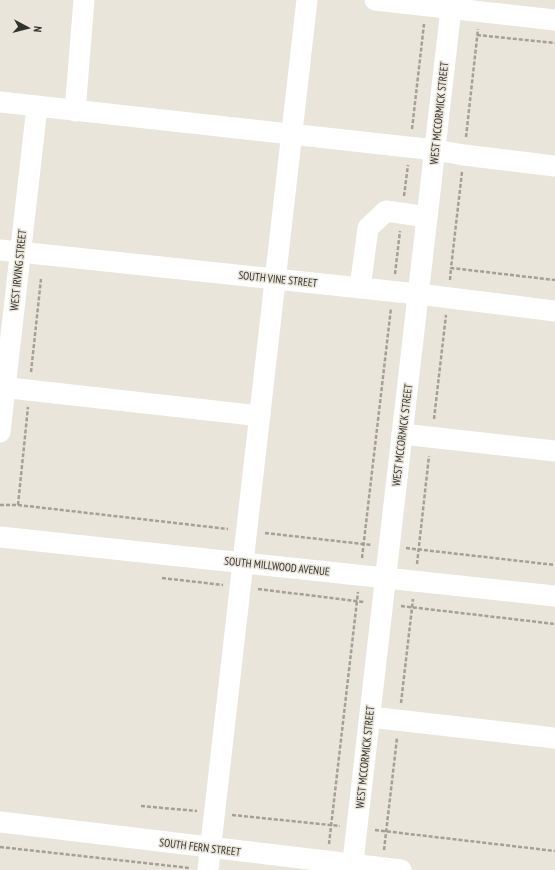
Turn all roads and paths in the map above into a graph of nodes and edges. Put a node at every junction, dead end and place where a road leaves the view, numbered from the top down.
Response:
1 (84, 0) edge
2 (307, 0) edge
3 (375, 0) edge
4 (452, 4) edge
5 (426, 6) junction
6 (555, 20) edge
7 (477, 35) dead end
8 (555, 44) edge
9 (0, 102) edge
10 (37, 107) junction
11 (75, 111) junction
12 (292, 135) junction
13 (410, 147) junction
14 (435, 150) junction
15 (555, 166) edge
16 (402, 214) junction
17 (427, 217) junction
18 (10, 251) edge
19 (276, 279) junction
20 (360, 288) junction
21 (393, 291) junction
22 (418, 294) junction
23 (555, 311) edge
24 (2, 387) edge
25 (260, 416) junction
26 (0, 432) edge
27 (402, 434) junction
28 (555, 451) edge
29 (18, 506) dead end
30 (247, 531) junction
31 (0, 537) edge
32 (364, 544) junction
33 (389, 547) junction
34 (243, 562) junction
35 (555, 565) edge
36 (360, 575) junction
37 (386, 578) junction
38 (555, 596) edge
39 (357, 601) junction
40 (382, 604) junction
41 (555, 624) edge
42 (370, 717) junction
43 (555, 738) edge
44 (0, 822) edge
45 (0, 848) edge
46 (210, 848) junction
47 (326, 862) junction
48 (352, 868) edge
49 (202, 870) edge
50 (401, 870) edge

1 - 11 street
2 - 12 street
3 - 5 street
4 - 5 street
4 - 6 street
4 - 14 street, WEST MCCORMICK STREET
5 - 13 path
7 - 8 path
9 - 10 street
10 - 11 street
10 - 18 street, WEST IRVING STREET
11 - 12 street
12 - 13 street
12 - 19 street
13 - 14 street
13 - 16 path
14 - 15 street
14 - 17 street, WEST MCCORMICK STREET
16 - 17 street
16 - 20 street
16 - 21 path
17 - 22 street, WEST MCCORMICK STREET
18 - 19 street, SOUTH VINE STREET
18 - 24 street, WEST IRVING STREET
19 - 20 street, SOUTH VINE STREET
19 - 25 street
20 - 21 street, SOUTH VINE STREET
21 - 22 street, SOUTH VINE STREET
21 - 32 path
22 - 23 street, SOUTH VINE STREET
22 - 27 street, WEST MCCORMICK STREET
24 - 25 street
24 - 26 street, WEST IRVING STREET
25 - 30 street
27 - 28 street
27 - 33 street, WEST MCCORMICK STREET
29 - 30 path
30 - 32 path
30 - 34 street
31 - 34 street, SOUTH MILLWOOD AVENUE
32 - 33 path
32 - 36 path
33 - 35 path
33 - 37 street, WEST MCCORMICK STREET
34 - 36 street, SOUTH MILLWOOD AVENUE
34 - 46 street
36 - 37 street, SOUTH MILLWOOD AVENUE
36 - 39 path
37 - 38 street, SOUTH MILLWOOD AVENUE
37 - 40 street, WEST MCCORMICK STREET
39 - 40 path
39 - 47 path
40 - 41 path
40 - 42 street, WEST MCCORMICK STREET
42 - 43 street
42 - 48 street, WEST MCCORMICK STREET
44 - 46 street, SOUTH FERN STREET
45 - 49 path
46 - 47 street, SOUTH FERN STREET
46 - 49 street
47 - 48 street, SOUTH FERN STREET
48 - 50 street, SOUTH FERN STREET

